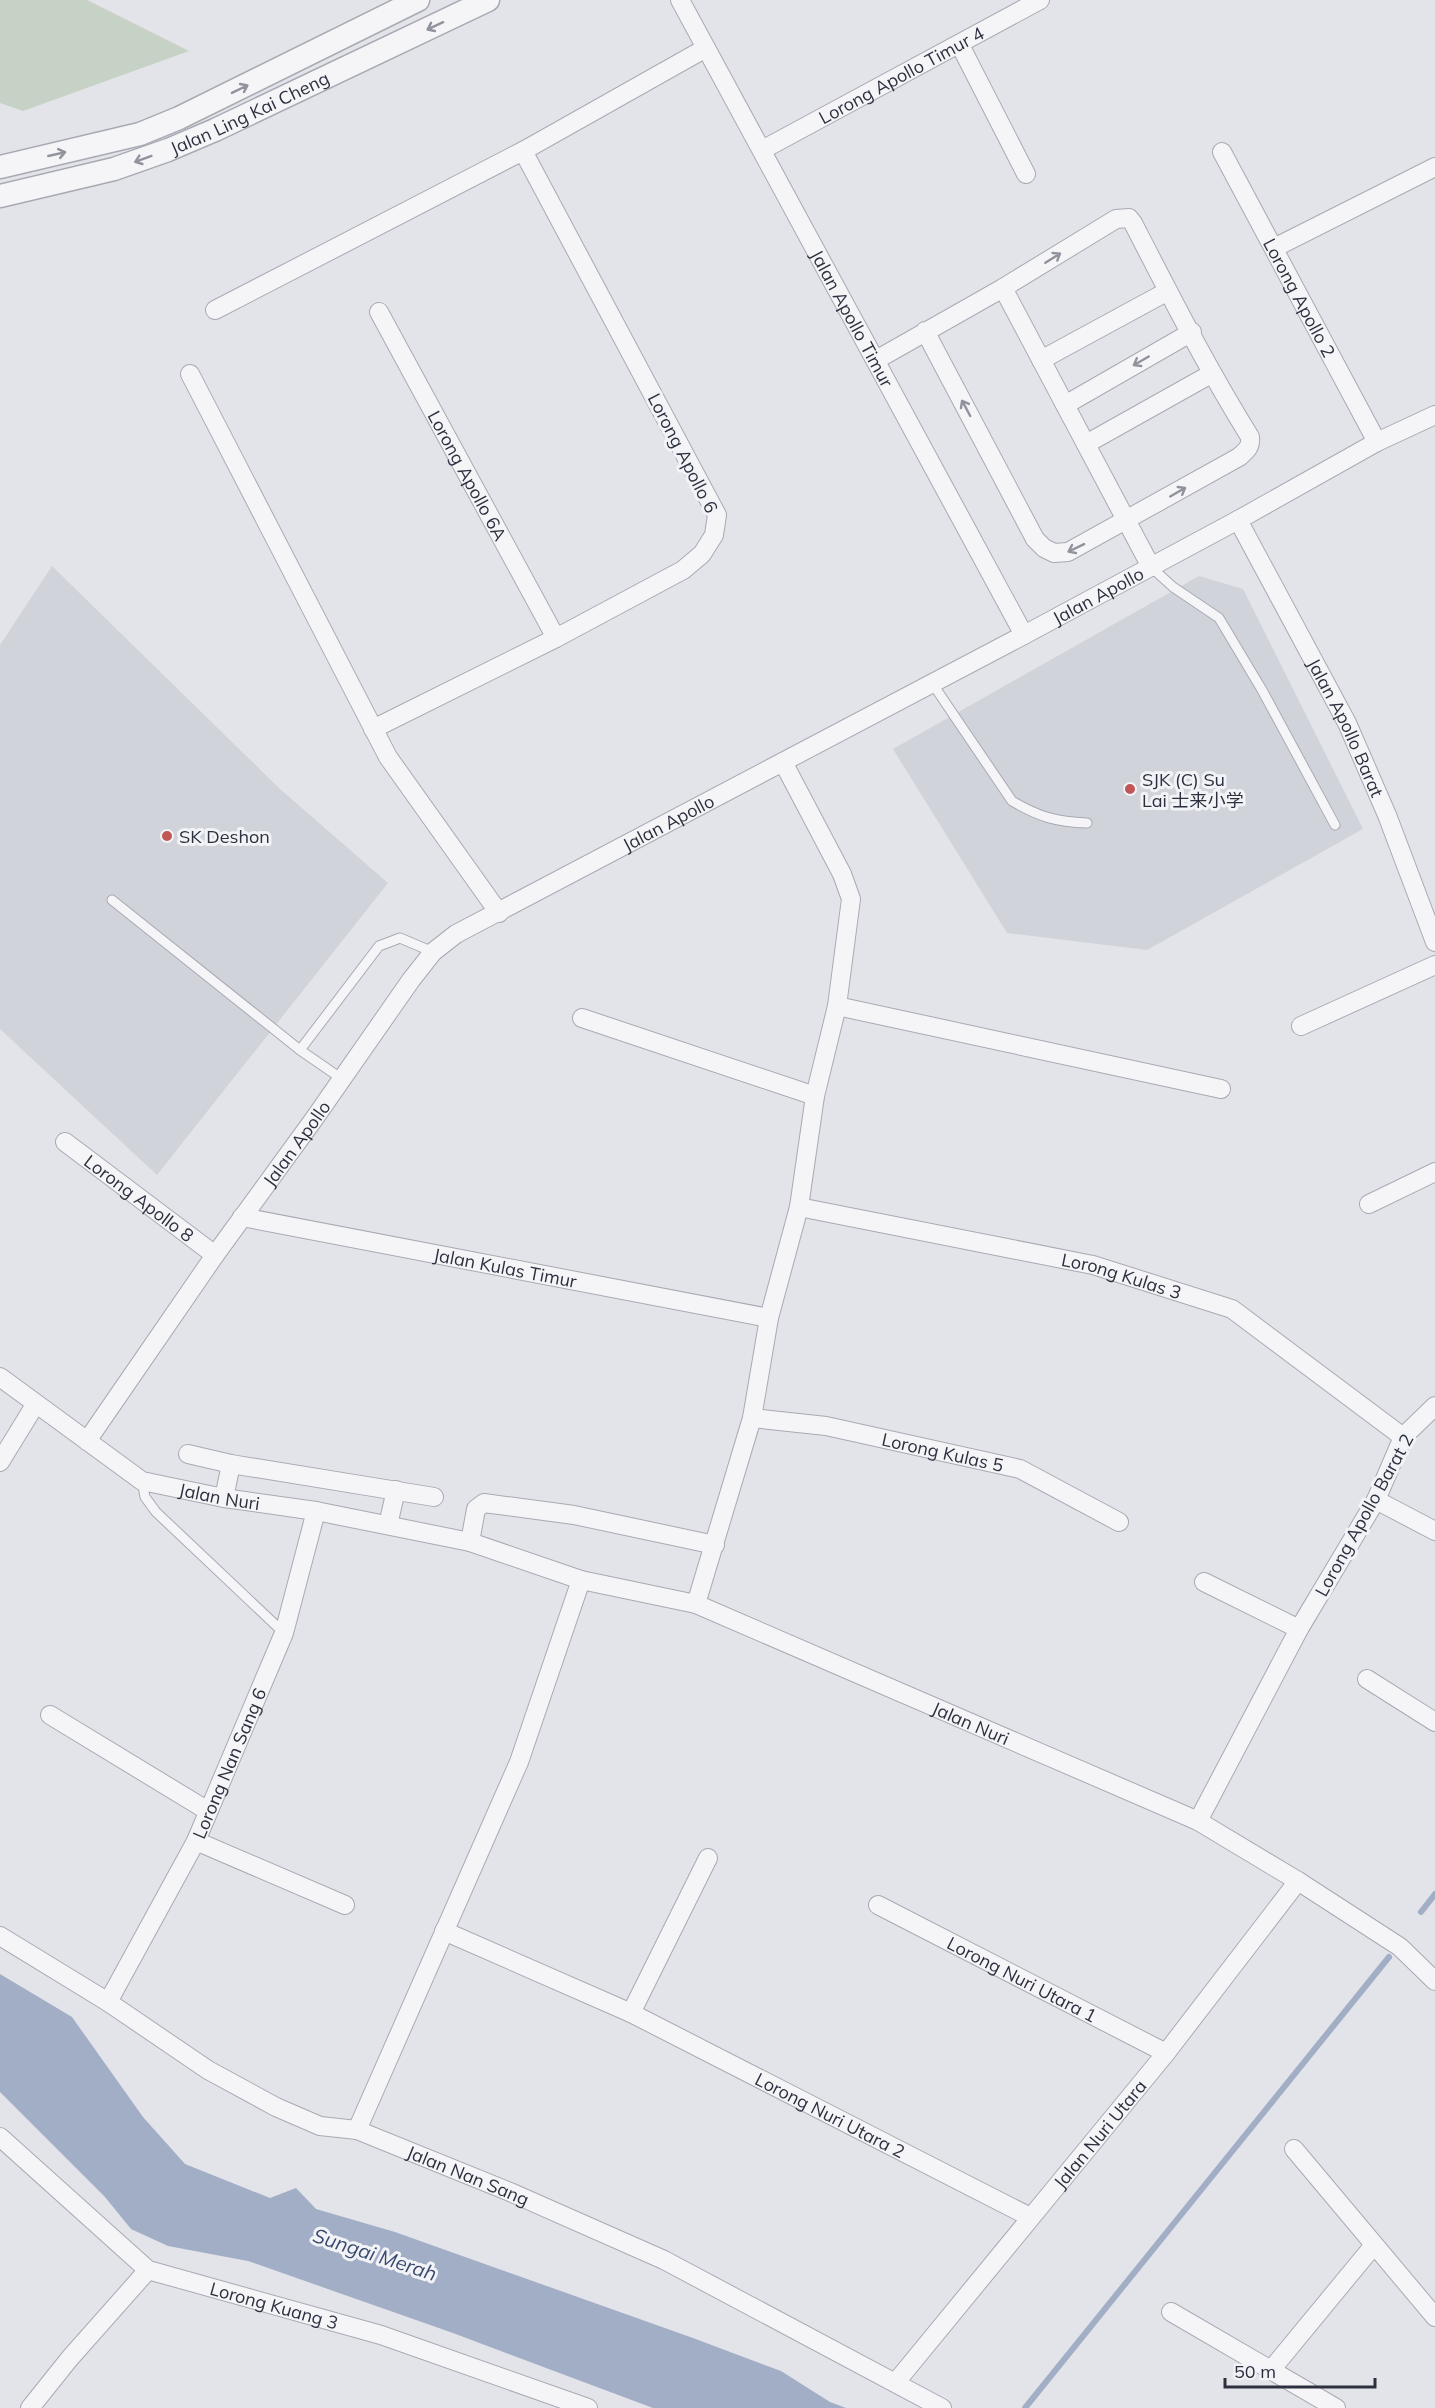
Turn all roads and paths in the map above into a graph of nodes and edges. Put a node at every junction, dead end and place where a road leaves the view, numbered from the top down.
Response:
1 (418, 0) edge
2 (488, 0) edge
3 (680, 0) edge
4 (1040, 0) edge
5 (960, 45) junction
6 (706, 48) junction
7 (762, 150) junction
8 (523, 151) junction
9 (1222, 152) dead end
10 (1435, 166) edge
11 (0, 167) edge
12 (1026, 174) dead end
13 (0, 196) edge
14 (1274, 248) junction
15 (1003, 288) junction
16 (1168, 291) junction
17 (215, 310) dead end
18 (379, 312) dead end
19 (925, 331) junction
20 (1192, 332) junction
21 (876, 360) junction
22 (1041, 360) junction
23 (189, 374) dead end
24 (1211, 374) junction
25 (1065, 405) junction
26 (1435, 415) edge
27 (1377, 442) junction
28 (1086, 444) junction
29 (1238, 520) junction
30 (1127, 521) junction
31 (1151, 567) junction
32 (1024, 635) junction
33 (556, 638) junction
34 (932, 684) junction
35 (373, 729) junction
36 (783, 762) junction
37 (1088, 823) dead end
38 (1335, 825) dead end
39 (112, 900) dead end
40 (499, 913) junction
41 (1435, 942) edge
42 (434, 952) junction
43 (1435, 965) edge
44 (837, 1006) junction
45 (582, 1018) dead end
46 (1301, 1026) dead end
47 (300, 1050) junction
48 (342, 1079) junction
49 (1221, 1089) dead end
50 (815, 1096) junction
51 (64, 1142) dead end
52 (1435, 1172) edge
53 (1369, 1204) dead end
54 (798, 1207) junction
55 (242, 1216) junction
56 (215, 1255) junction
57 (769, 1318) junction
58 (0, 1377) edge
59 (35, 1405) junction
60 (1435, 1406) edge
61 (752, 1418) junction
62 (1403, 1437) junction
63 (87, 1441) junction
64 (188, 1454) dead end
65 (0, 1462) edge
66 (231, 1464) junction
67 (142, 1481) junction
68 (396, 1490) junction
69 (434, 1497) dead end
70 (224, 1498) junction
71 (1377, 1500) junction
72 (316, 1511) junction
73 (1119, 1522) dead end
74 (388, 1525) junction
75 (1435, 1532) edge
76 (470, 1542) junction
77 (715, 1545) junction
78 (580, 1580) junction
79 (1204, 1582) dead end
80 (696, 1604) junction
81 (1299, 1629) junction
82 (284, 1633) junction
83 (1367, 1679) dead end
84 (50, 1715) dead end
85 (1435, 1722) edge
86 (208, 1811) junction
87 (1198, 1821) junction
88 (196, 1841) junction
89 (708, 1858) dead end
90 (1298, 1881) junction
91 (345, 1905) dead end
92 (878, 1905) dead end
93 (444, 1931) junction
94 (0, 1936) edge
95 (1435, 1981) edge
96 (108, 2002) junction
97 (631, 2013) junction
98 (1166, 2053) junction
99 (357, 2130) junction
100 (0, 2137) edge
101 (1294, 2149) dead end
102 (1030, 2217) junction
103 (1374, 2244) junction
104 (148, 2270) junction
105 (1171, 2312) dead end
106 (1435, 2317) edge
107 (1271, 2370) junction
108 (896, 2382) junction
109 (30, 2408) edge
110 (588, 2408) edge
111 (942, 2408) edge
112 (1336, 2408) edge

11 -> 1 street, Jalan Ling Kai Cheng
2 -> 13 street, Jalan Ling Kai Cheng
3 - 6 street, Jalan Apollo Timur
4 - 5 street, Lorong Apollo Timur 4
5 - 7 street, Lorong Apollo Timur 4
5 - 12 street
6 - 7 street, Jalan Apollo Timur
6 - 8 street
7 - 21 street, Jalan Apollo Timur
8 - 17 street
8 - 33 street, Lorong Apollo 6
9 - 14 street, Lorong Apollo 2
10 - 14 street
14 - 27 street, Lorong Apollo 2
15 -> 16 street
15 - 19 street
15 - 22 street
16 - 20 street
16 - 22 street
18 - 33 street, Lorong Apollo 6A
19 - 21 street
30 -> 19 street
20 - 24 street
20 -> 25 street
21 - 32 street, Jalan Apollo Timur
22 - 25 street
23 - 35 street
24 - 28 street
30 -> 24 street
25 - 28 street
26 - 27 street, Jalan Apollo
27 - 29 street, Jalan Apollo
28 - 30 street
29 - 31 street, Jalan Apollo
29 - 41 street, Jalan Apollo Barat
30 - 31 street
31 - 32 street, Jalan Apollo
31 - 38 lane
32 - 34 street, Jalan Apollo
33 - 35 street, Lorong Apollo 6
34 - 36 street, Jalan Apollo
34 - 37 lane
35 - 40 street
36 - 40 street, Jalan Apollo
36 - 44 street
39 - 47 lane
40 - 42 street, Jalan Apollo
42 - 47 lane
42 - 48 street, Jalan Apollo
43 - 46 street
44 - 49 street
44 - 50 street
45 - 50 street
47 - 48 lane
48 - 55 street, Jalan Apollo
50 - 54 street
51 - 56 street, Lorong Apollo 8
52 - 53 street
54 - 57 street
54 - 62 street, Lorong Kulas 3
55 - 56 street, Jalan Apollo
55 - 57 street, Jalan Kulas Timur
56 - 63 street, Jalan Apollo
57 - 61 street
58 - 59 street, Jalan Nuri
59 - 63 street, Jalan Nuri
59 - 65 street
60 - 62 street, Lorong Apollo Barat 2
61 - 73 street, Lorong Kulas 5
61 - 77 street
62 - 71 street, Lorong Apollo Barat 2
63 - 67 street, Jalan Nuri
64 - 66 street, Jalan Nuri
66 - 68 street, Jalan Nuri
66 - 70 street
67 - 70 street, Jalan Nuri
67 - 82 lane
68 - 69 street, Jalan Nuri
68 - 74 street
70 - 72 street, Jalan Nuri
71 - 75 street
71 - 81 street, Lorong Apollo Barat 2
72 - 74 street, Jalan Nuri
72 - 82 street, Lorong Nan Sang 6
74 - 76 street, Jalan Nuri
76 - 77 street
76 - 78 street, Jalan Nuri
77 - 80 street
78 - 80 street, Jalan Nuri
78 - 93 street
79 - 81 street
80 - 87 street, Jalan Nuri
81 - 87 street, Lorong Apollo Barat 2
82 - 86 street, Lorong Nan Sang 6
83 - 85 street
84 - 86 street
86 - 88 street, Lorong Nan Sang 6
87 - 90 street, Jalan Nuri
88 - 91 street
88 - 96 street, Lorong Nan Sang 6
89 - 97 street
90 - 95 street, Jalan Nuri
90 - 98 street, Jalan Nuri Utara
92 - 98 street, Lorong Nuri Utara 1
93 - 97 street, Lorong Nuri Utara 2
93 - 99 street
94 - 96 street, Jalan Nan Sang
96 - 99 street, Jalan Nan Sang
97 - 102 street, Lorong Nuri Utara 2
98 - 102 street, Jalan Nuri Utara
99 - 108 street, Jalan Nan Sang
100 - 104 street, Lorong Kuang 3
101 - 103 street
102 - 108 street, Jalan Nuri Utara
103 - 106 street
103 - 107 street
104 - 109 street
104 - 110 street, Lorong Kuang 3
105 - 107 street
107 - 112 street
108 - 111 street, Jalan Nan Sang

